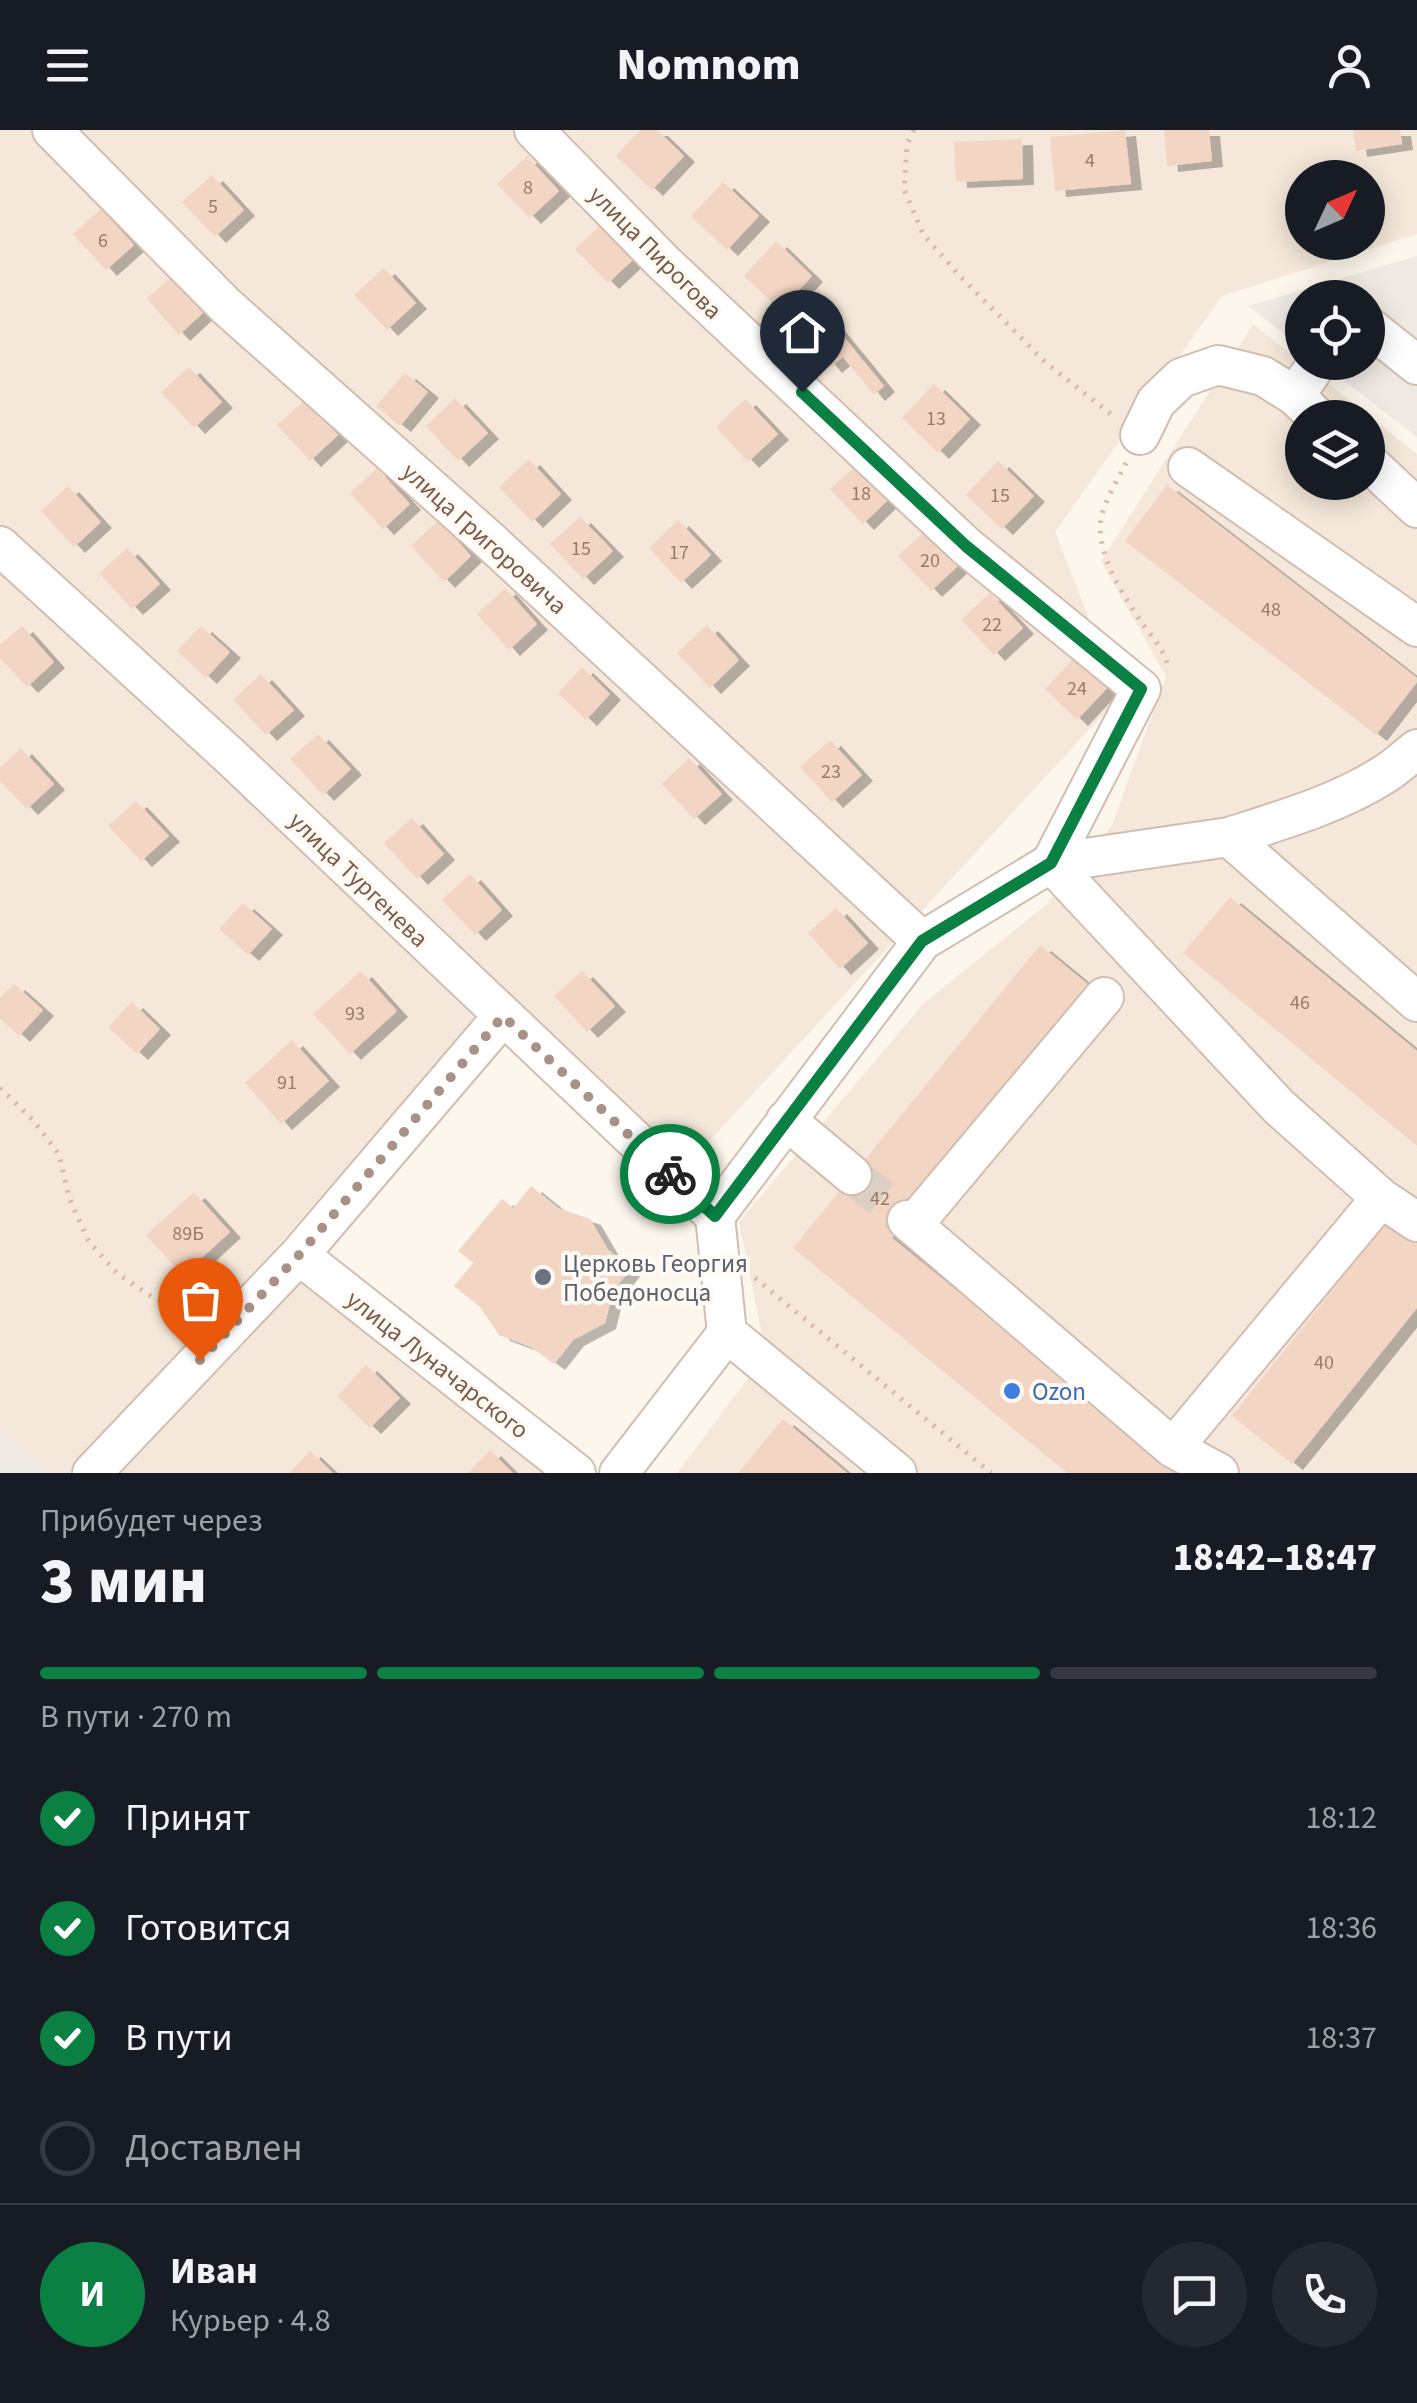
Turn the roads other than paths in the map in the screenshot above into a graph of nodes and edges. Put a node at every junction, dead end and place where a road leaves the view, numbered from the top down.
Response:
1 (52, 130) edge
2 (534, 130) edge
3 (1385, 340) edge
4 (1417, 365) edge
5 (1296, 400) edge
6 (1140, 434) road end
7 (1188, 467) dead end
8 (1385, 478) edge
9 (1417, 508) edge
10 (0, 546) edge
11 (1417, 627) edge
12 (1417, 749) edge
13 (1230, 836) junction
14 (1051, 863) junction
15 (922, 941) junction
16 (1104, 996) dead end
17 (1417, 1002) edge
18 (503, 1016) junction
19 (786, 1120) junction
20 (852, 1175) tunnel mouth
21 (1380, 1198) junction
22 (1417, 1222) edge
23 (716, 1232) junction
24 (299, 1255) junction
25 (727, 1332) junction
26 (1173, 1448) junction
27 (92, 1473) edge
28 (576, 1473) edge
29 (619, 1473) edge
30 (897, 1473) edge
31 (1219, 1473) edge

1 - 15 street, улица Григоровича
2 - 14 street, улица Пирогова
3 - 4 street
5 - 6 street
7 - 11 street
8 - 9 street
10 - 18 street, улица Тургенева
12 - 13 street
13 - 14 street
13 - 17 street
14 - 15 street
14 - 21 street
15 - 19 street
16 - 26 street
18 - 23 street, улица Тургенева
18 - 24 street
19 - 20 street
19 - 23 street
21 - 22 street
21 - 26 street
23 - 25 street
24 - 27 street
24 - 28 street, улица Луначарского
25 - 29 street
25 - 30 street
26 - 31 street

